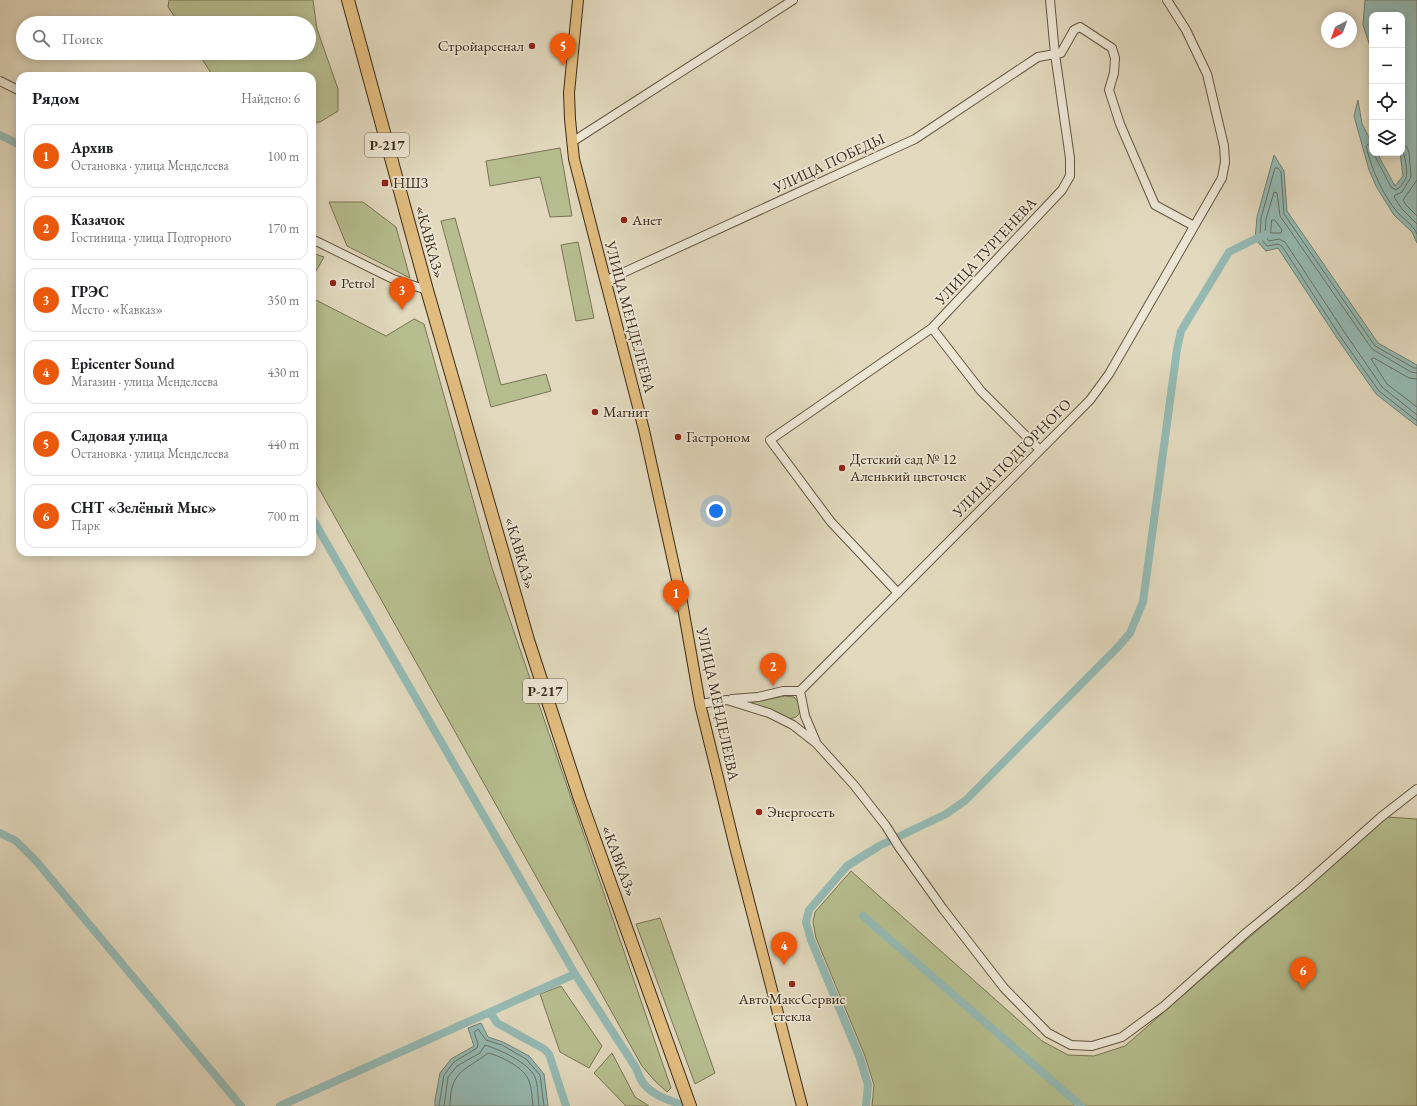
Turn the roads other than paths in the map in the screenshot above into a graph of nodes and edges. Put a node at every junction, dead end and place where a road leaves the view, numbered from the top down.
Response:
1 (348, 0) edge
2 (578, 0) edge
3 (793, 0) edge
4 (1050, 0) edge
5 (1167, 0) edge
6 (1055, 54) junction
7 (0, 81) edge
8 (16, 89) edge
9 (572, 142) junction
10 (1194, 226) junction
11 (316, 241) edge
12 (605, 281) junction
13 (427, 290) junction
14 (932, 328) junction
15 (1040, 450) junction
16 (898, 593) junction
17 (800, 691) junction
18 (727, 700) junction
19 (700, 704) junction
20 (816, 743) junction
21 (1417, 789) edge
22 (800, 1101) edge
23 (690, 1106) edge

1 - 13 highway, «КАВКАЗ» / Р-217
2 - 9 main road, УЛИЦА МЕНДЕЛЕЕВА
3 - 9 street
4 - 6 street, УЛИЦА ТУРГЕНЕВА
5 - 10 street, УЛИЦА ПОДГОРНОГО
6 - 10 street
6 - 12 street, УЛИЦА ПОБЕДЫ
6 - 14 street, УЛИЦА ТУРГЕНЕВА
7 - 8 street
9 - 12 main road, УЛИЦА МЕНДЕЛЕЕВА
10 - 15 street, УЛИЦА ПОДГОРНОГО
11 - 13 street
12 - 19 main road, УЛИЦА МЕНДЕЛЕЕВА
13 - 23 highway, «КАВКАЗ» / Р-217
14 - 15 street
14 - 16 street, УЛИЦА ТУРГЕНЕВА
15 - 16 street, УЛИЦА ПОДГОРНОГО
16 - 17 street, УЛИЦА ПОДГОРНОГО
17 - 18 street
17 - 20 street
18 - 19 street
18 - 20 street
19 - 22 main road, УЛИЦА МЕНДЕЛЕЕВА
20 - 21 street

